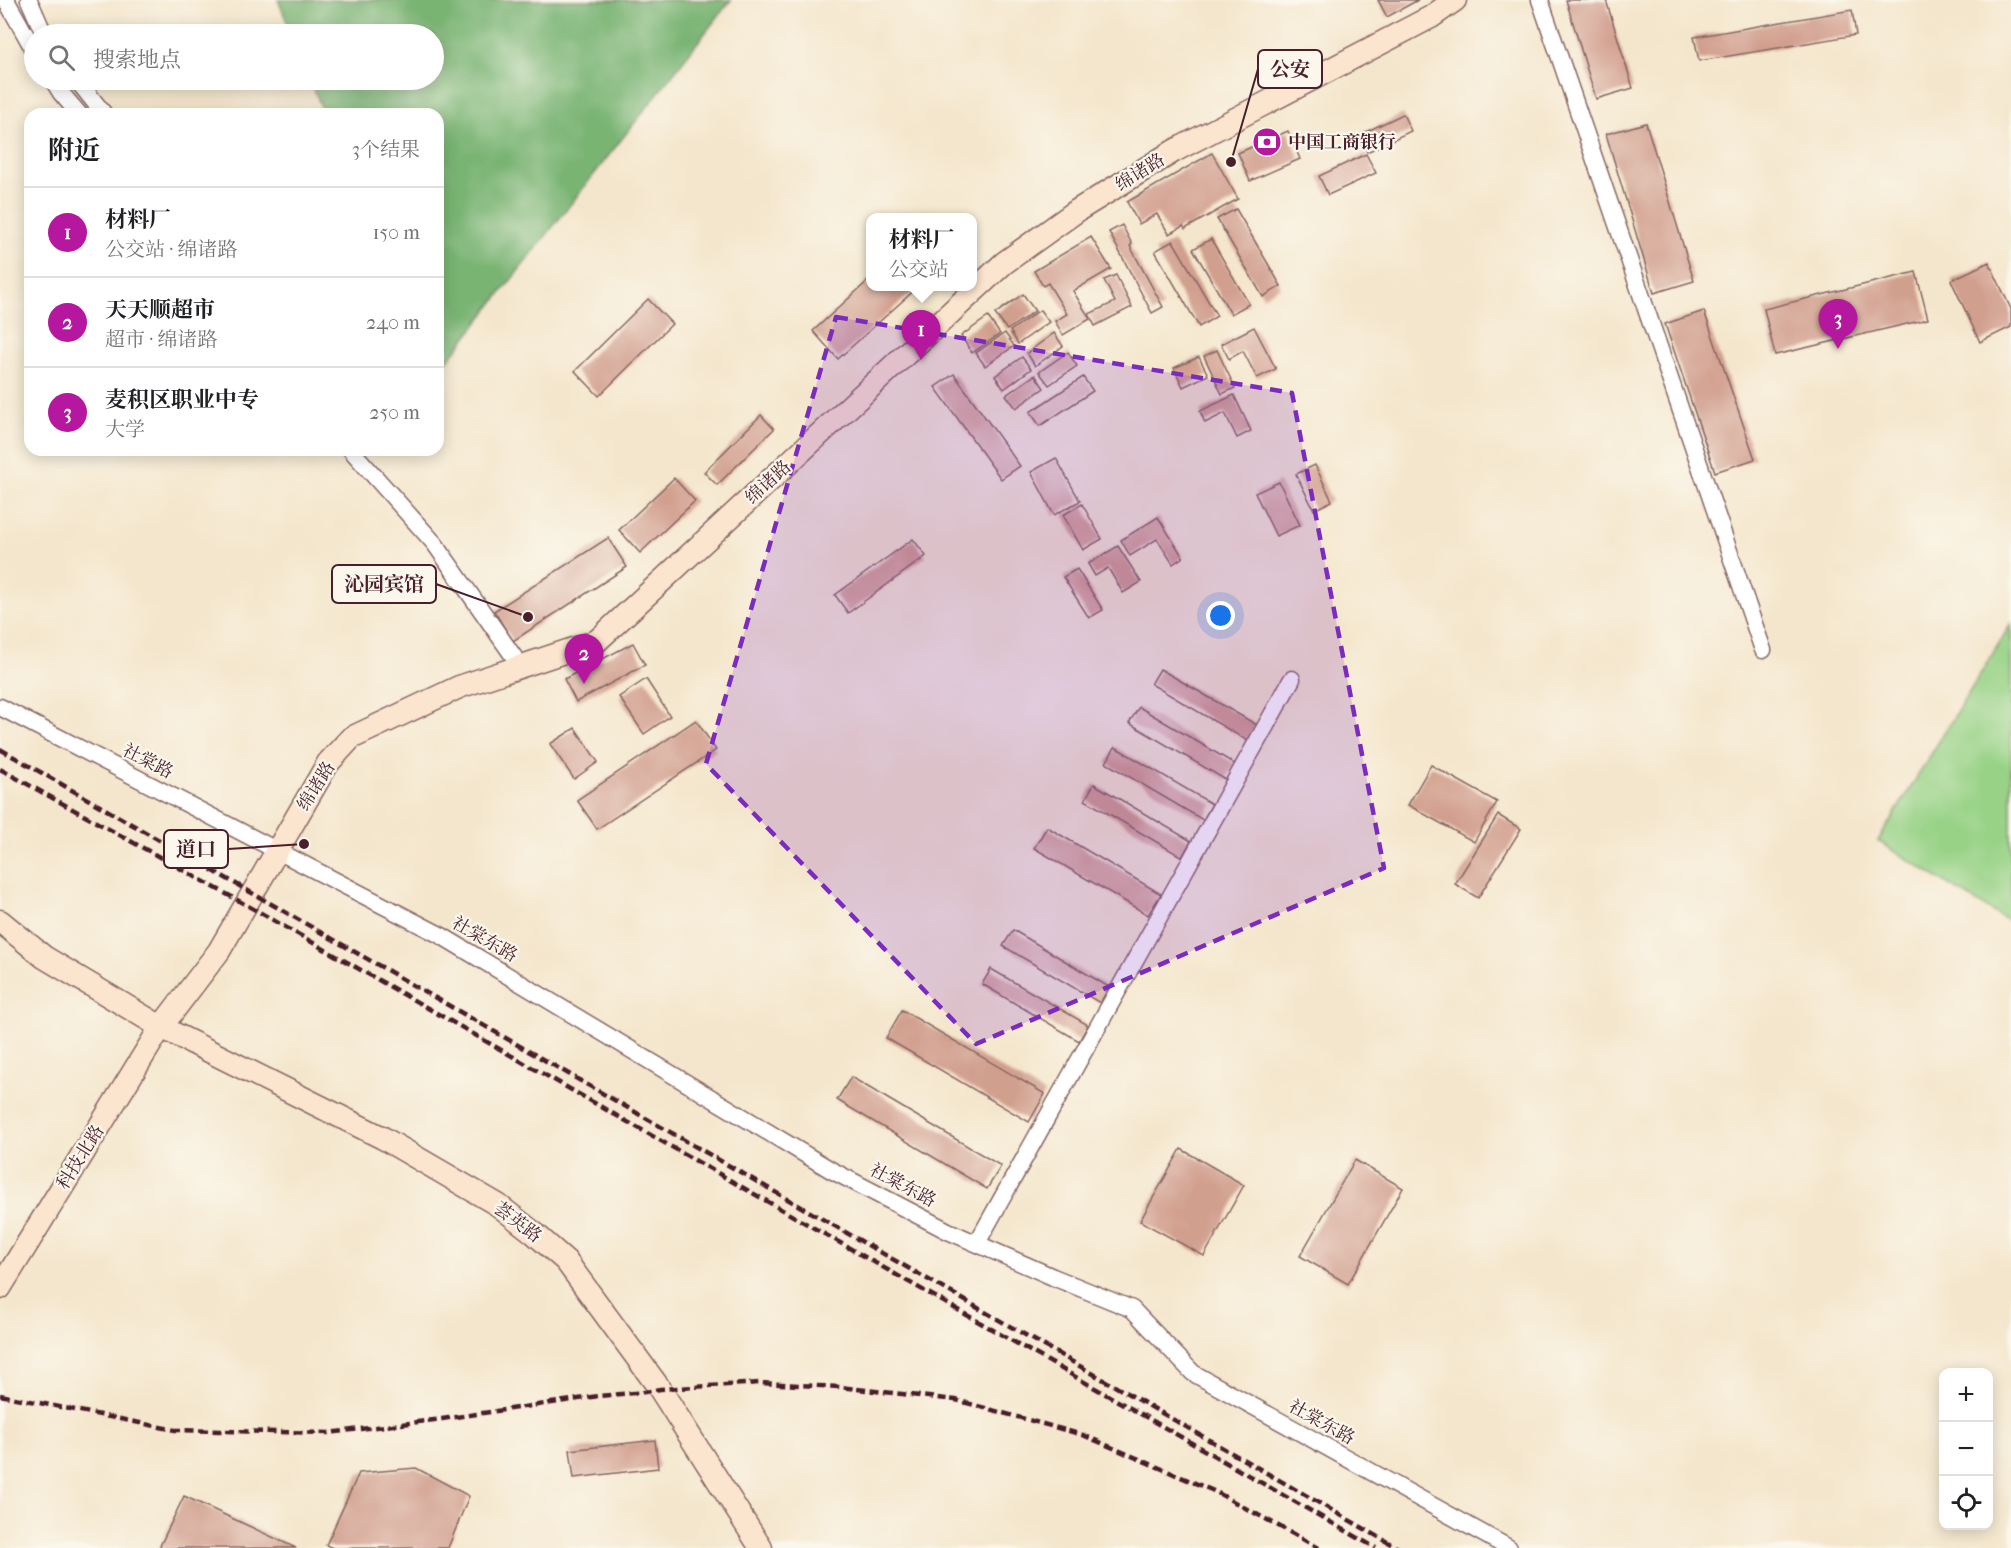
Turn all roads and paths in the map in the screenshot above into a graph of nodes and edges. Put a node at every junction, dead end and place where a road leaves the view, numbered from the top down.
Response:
1 (6, 0) edge
2 (29, 0) edge
3 (1455, 0) edge
4 (1540, 0) edge
5 (40, 24) edge
6 (24, 32) edge
7 (59, 90) edge
8 (84, 90) edge
9 (74, 108) edge
10 (99, 108) edge
11 (977, 288) edge
12 (974, 291) edge
13 (356, 456) edge
14 (1763, 650) dead end
15 (521, 667) junction
16 (1292, 679) dead end
17 (0, 707) edge
18 (278, 849) junction
19 (0, 921) edge
20 (161, 1027) junction
21 (976, 1244) junction
22 (0, 1288) edge
23 (761, 1548) edge
24 (1509, 1548) edge

1 - 6 street
2 - 5 street
3 - 11 street, 绵诸路
4 - 14 street
7 - 9 street
8 - 10 street
12 - 15 street, 绵诸路
13 - 15 street
15 - 18 street, 绵诸路
16 - 21 street
17 - 18 street, 社棠路
18 - 20 street, 绵诸路
18 - 21 street, 社棠东路
19 - 20 street, 荟英路
20 - 22 street, 科技北路
20 - 23 street, 荟英路
21 - 24 street, 社棠东路

